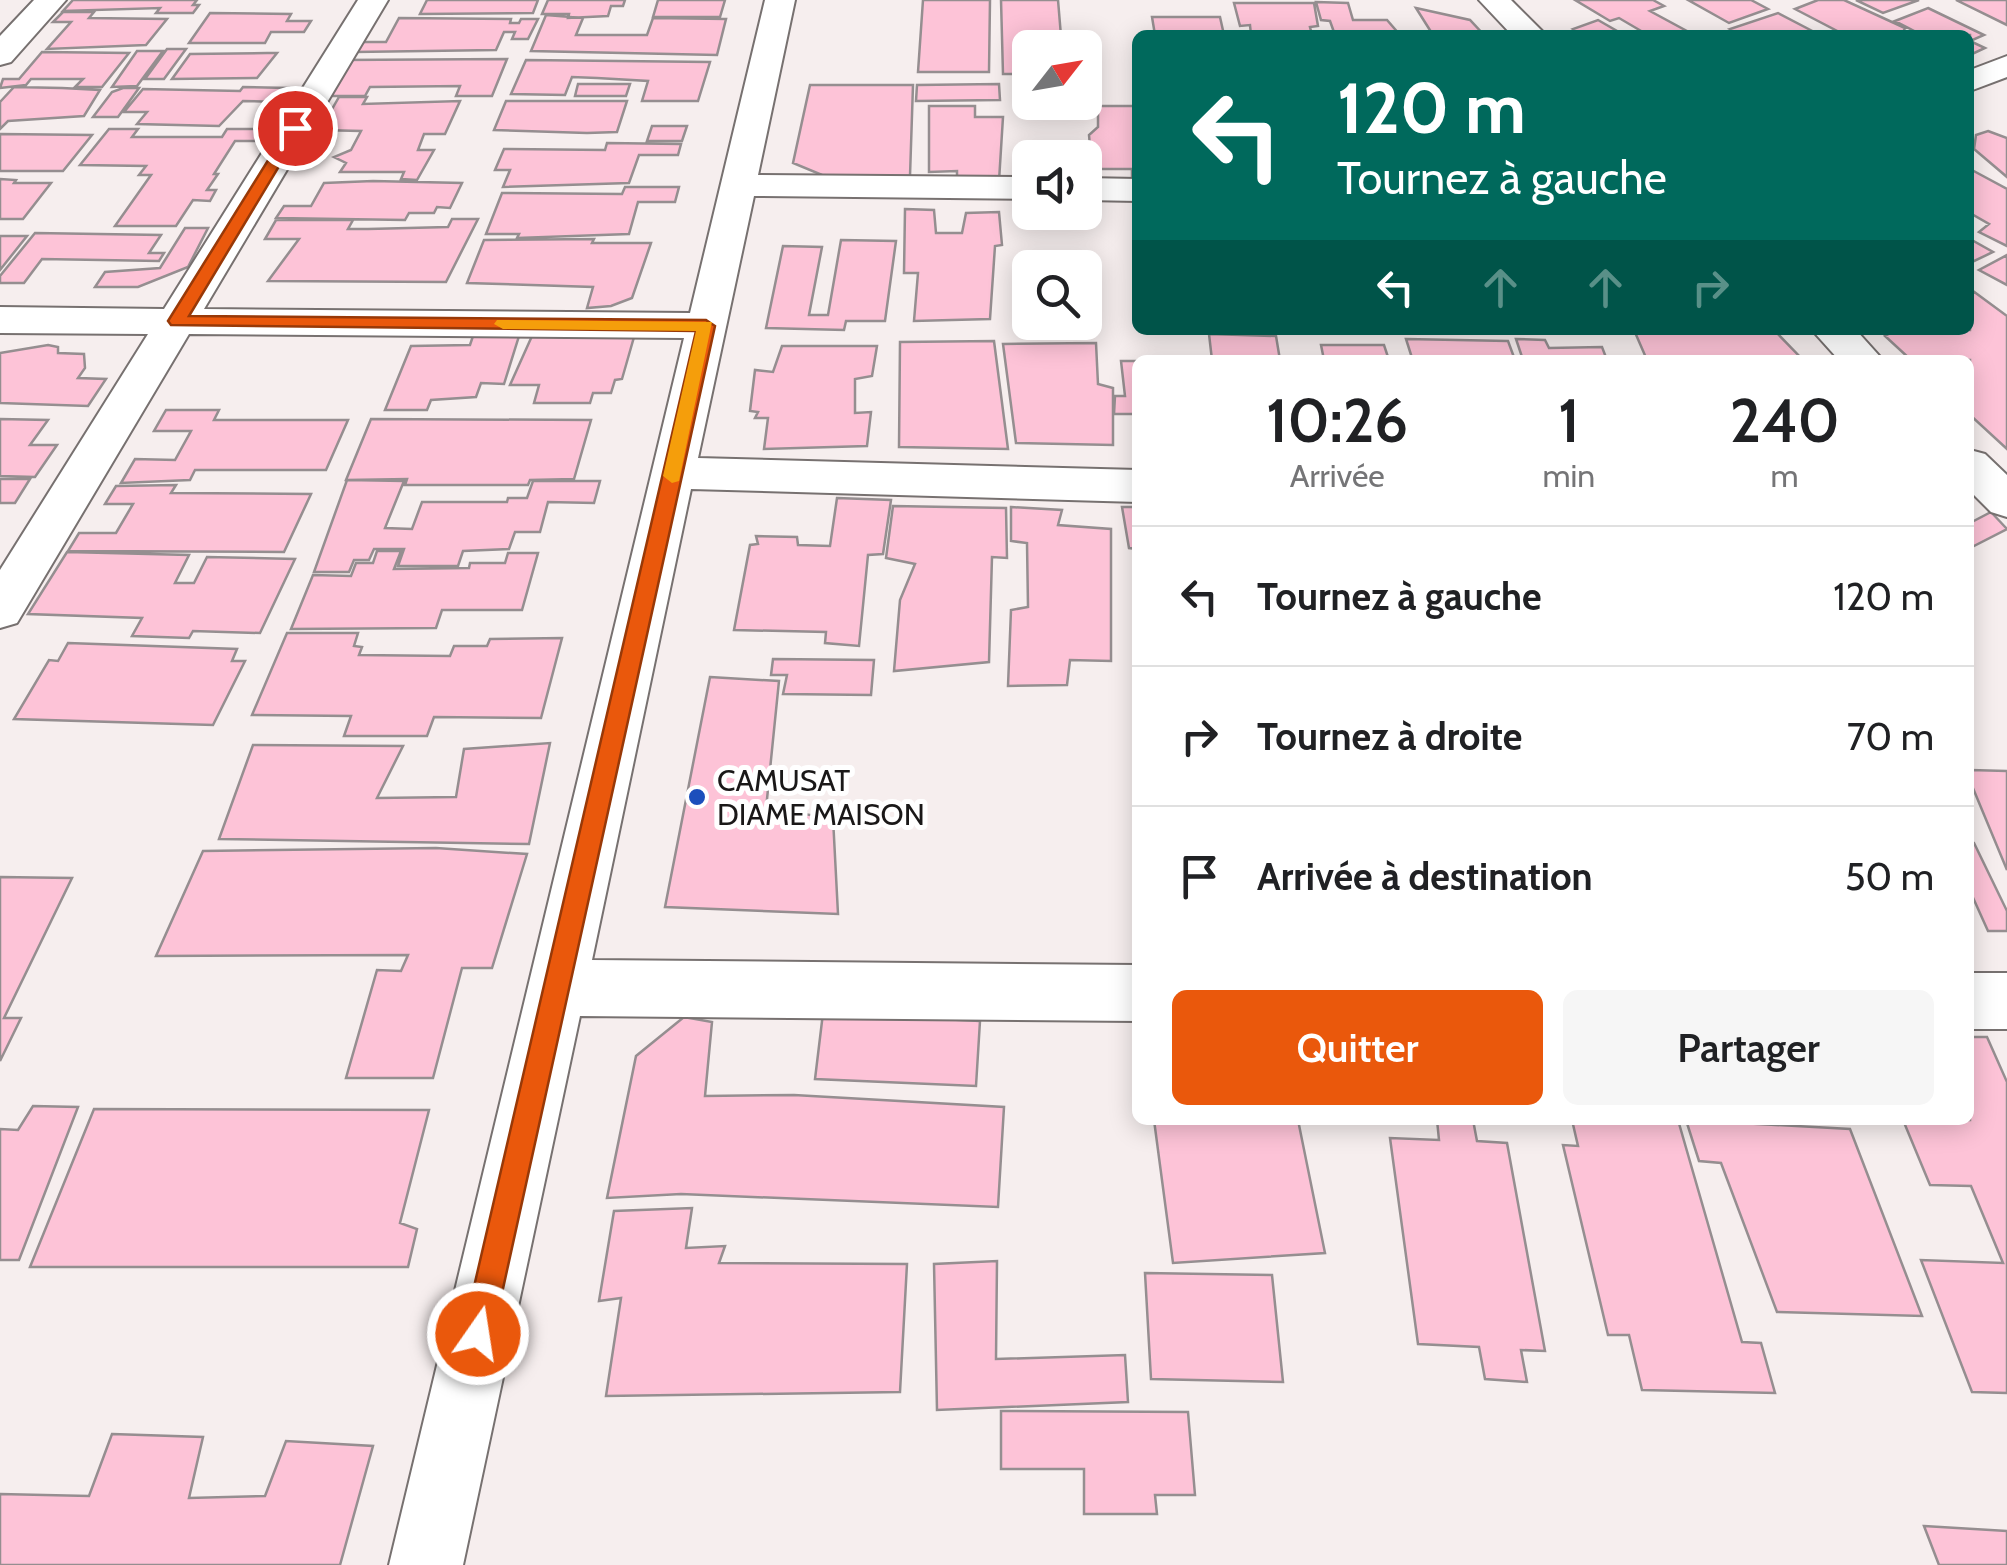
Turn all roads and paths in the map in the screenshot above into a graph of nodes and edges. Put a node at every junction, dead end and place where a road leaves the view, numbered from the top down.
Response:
1 (51, 0) edge
2 (374, 0) edge
3 (780, 0) edge
4 (1494, 0) edge
5 (1525, 30) edge
6 (0, 55) edge
7 (2007, 66) edge
8 (1974, 79) edge
9 (738, 185) junction
10 (1012, 188) edge
11 (1102, 189) edge
12 (1132, 190) edge
13 (0, 320) edge
14 (177, 321) junction
15 (706, 326) junction
16 (1837, 335) edge
17 (1857, 355) edge
18 (1974, 469) edge
19 (673, 473) junction
20 (1132, 486) edge
21 (2007, 501) edge
22 (1974, 510) edge
23 (2007, 511) edge
24 (0, 610) edge
25 (556, 988) junction
26 (1132, 993) edge
27 (1974, 1001) edge
28 (2007, 1001) edge
29 (426, 1565) edge

1 - 6 street
2 - 14 street
3 - 9 street
4 - 5 street
7 - 8 street
9 - 10 street
9 - 15 street
11 - 12 street
13 - 14 street
14 - 15 street
14 - 24 street
15 - 19 street
16 - 17 street
18 - 21 street
19 - 20 street
19 - 25 street
22 - 23 street
25 - 26 street
25 - 29 street
27 - 28 street

